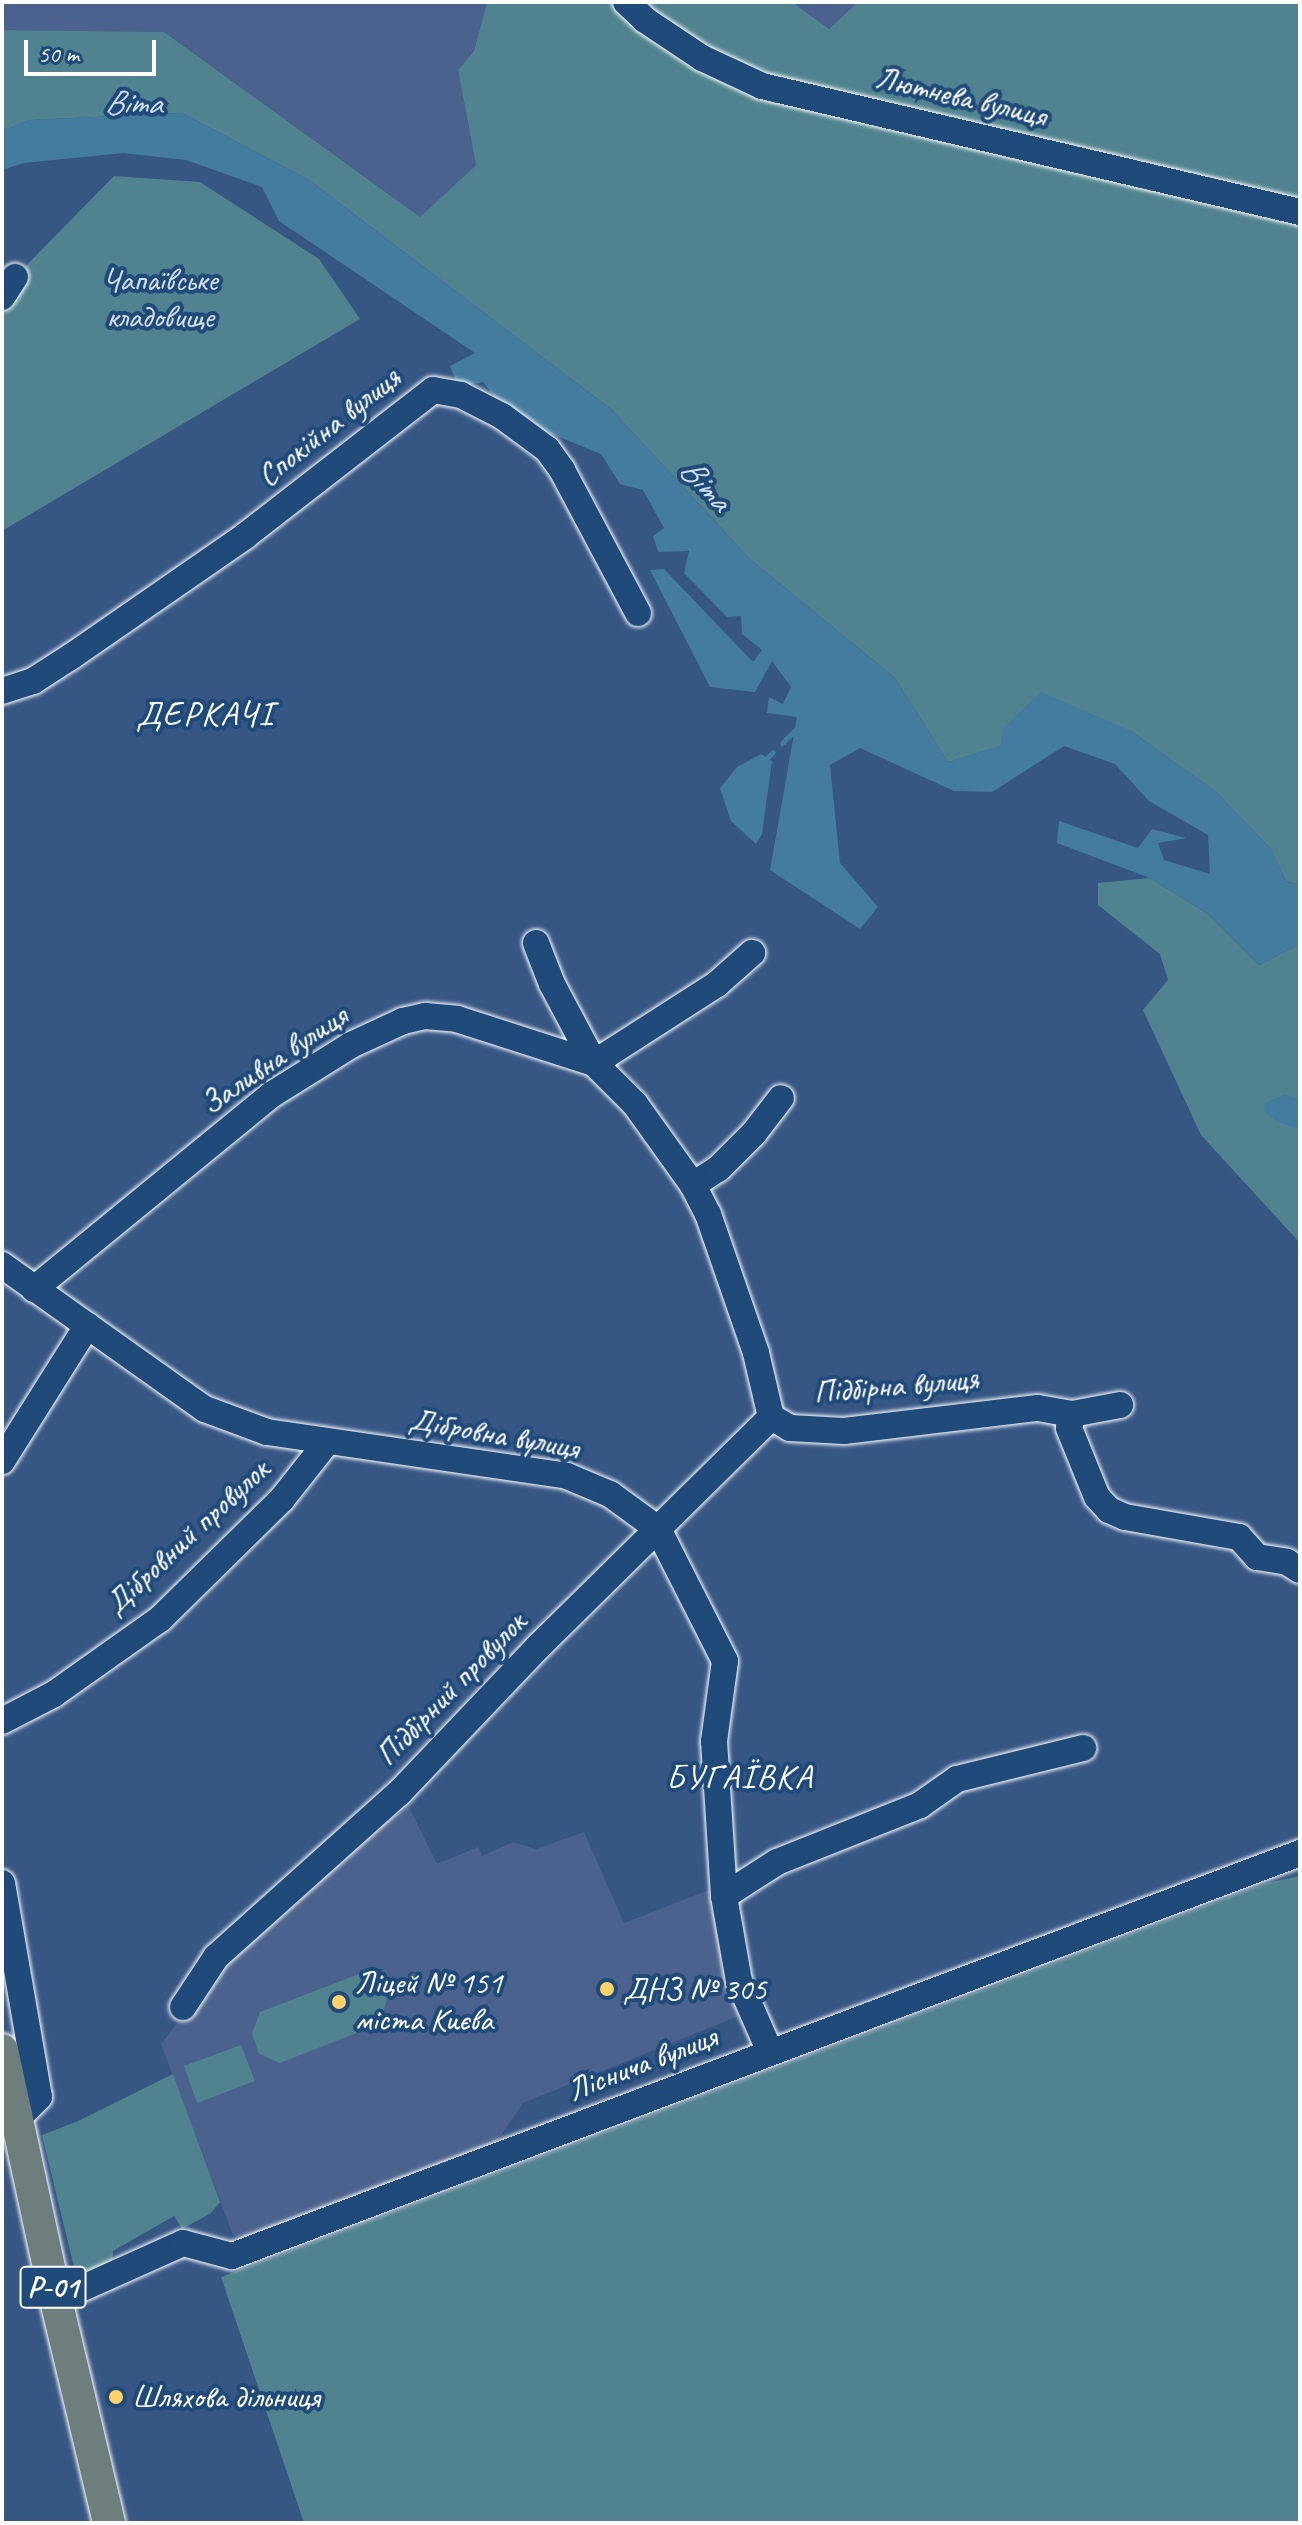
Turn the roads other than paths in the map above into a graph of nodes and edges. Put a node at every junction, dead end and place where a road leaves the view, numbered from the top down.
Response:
1 (626, 2) edge
2 (1300, 212) edge
3 (638, 613) dead end
4 (2, 691) edge
5 (536, 943) dead end
6 (752, 953) dead end
7 (594, 1063) junction
8 (781, 1098) dead end
9 (693, 1185) junction
10 (2, 1265) edge
11 (34, 1289) junction
12 (87, 1326) junction
13 (1120, 1405) dead end
14 (1072, 1414) junction
15 (771, 1417) junction
16 (327, 1442) junction
17 (2, 1461) edge
18 (658, 1529) junction
19 (1300, 1570) edge
20 (2, 1721) edge
21 (1083, 1748) dead end
22 (1300, 1853) edge
23 (2, 1883) edge
24 (724, 1896) junction
25 (183, 2007) dead end
26 (2, 2050) edge
27 (770, 2052) junction
28 (17, 2119) junction
29 (13, 2156) edge
30 (56, 2300) junction
31 (109, 2523) edge

1 - 2 street, Лютнева вулиця
3 - 4 street, Спокійна вулиця
5 - 7 street
6 - 7 street
7 - 9 street, Підбірна вулиця
7 - 11 street, Заливна вулиця
8 - 9 street
9 - 15 street, Підбірна вулиця
10 - 11 street, Дібровна вулиця
11 - 12 street, Дібровна вулиця
12 - 16 street, Дібровна вулиця
12 - 17 street
13 - 14 street, Підбірна вулиця
14 - 15 street, Підбірна вулиця
14 - 19 street
15 - 18 street, Підбірний провулок
16 - 18 street, Дібровна вулиця
16 - 20 street, Дібровний провулок
18 - 24 street, Дібровна вулиця
18 - 25 street, Підбірний провулок
21 - 24 street
22 - 27 street, Ліснича вулиця
23 - 28 street
24 - 27 street, Дібровна вулиця
26 - 28 main road, Р-01
27 - 30 street, Ліснича вулиця
28 - 29 main road, Р-01
29 - 30 main road, Р-01
30 - 31 main road, Р-01

